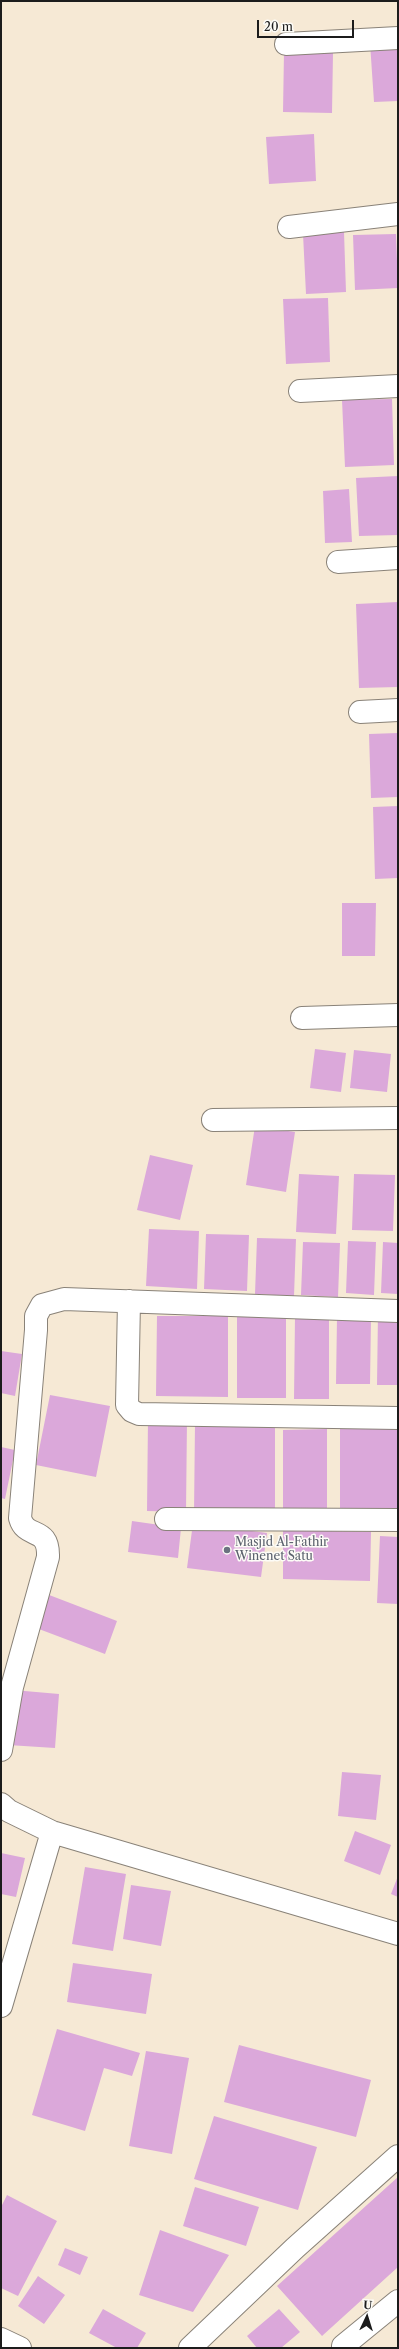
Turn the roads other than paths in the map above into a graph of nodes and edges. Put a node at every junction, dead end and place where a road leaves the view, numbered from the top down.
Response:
1 (398, 38) edge
2 (286, 44) dead end
3 (398, 214) edge
4 (289, 228) dead end
5 (398, 386) edge
6 (300, 391) dead end
7 (398, 558) edge
8 (338, 562) dead end
9 (398, 710) edge
10 (360, 712) dead end
11 (398, 1015) edge
12 (302, 1018) dead end
13 (398, 1118) edge
14 (213, 1120) dead end
15 (129, 1301) junction
16 (398, 1311) edge
17 (398, 1418) edge
18 (166, 1519) dead end
19 (398, 1520) edge
20 (1, 1750) edge
21 (1, 1804) edge
22 (52, 1832) junction
23 (398, 1934) edge
24 (1, 2006) edge
25 (398, 2156) edge
26 (398, 2301) edge
27 (1, 2339) edge
28 (343, 2346) dead end
29 (20, 2348) edge
30 (190, 2348) edge

1 - 2 street
3 - 4 street
5 - 6 street
7 - 8 street
9 - 10 street
11 - 12 street
13 - 14 street
15 - 16 street
15 - 17 street
15 - 20 street
18 - 19 street
21 - 22 street
22 - 23 street
22 - 24 street
25 - 30 street
26 - 28 street
27 - 29 street

